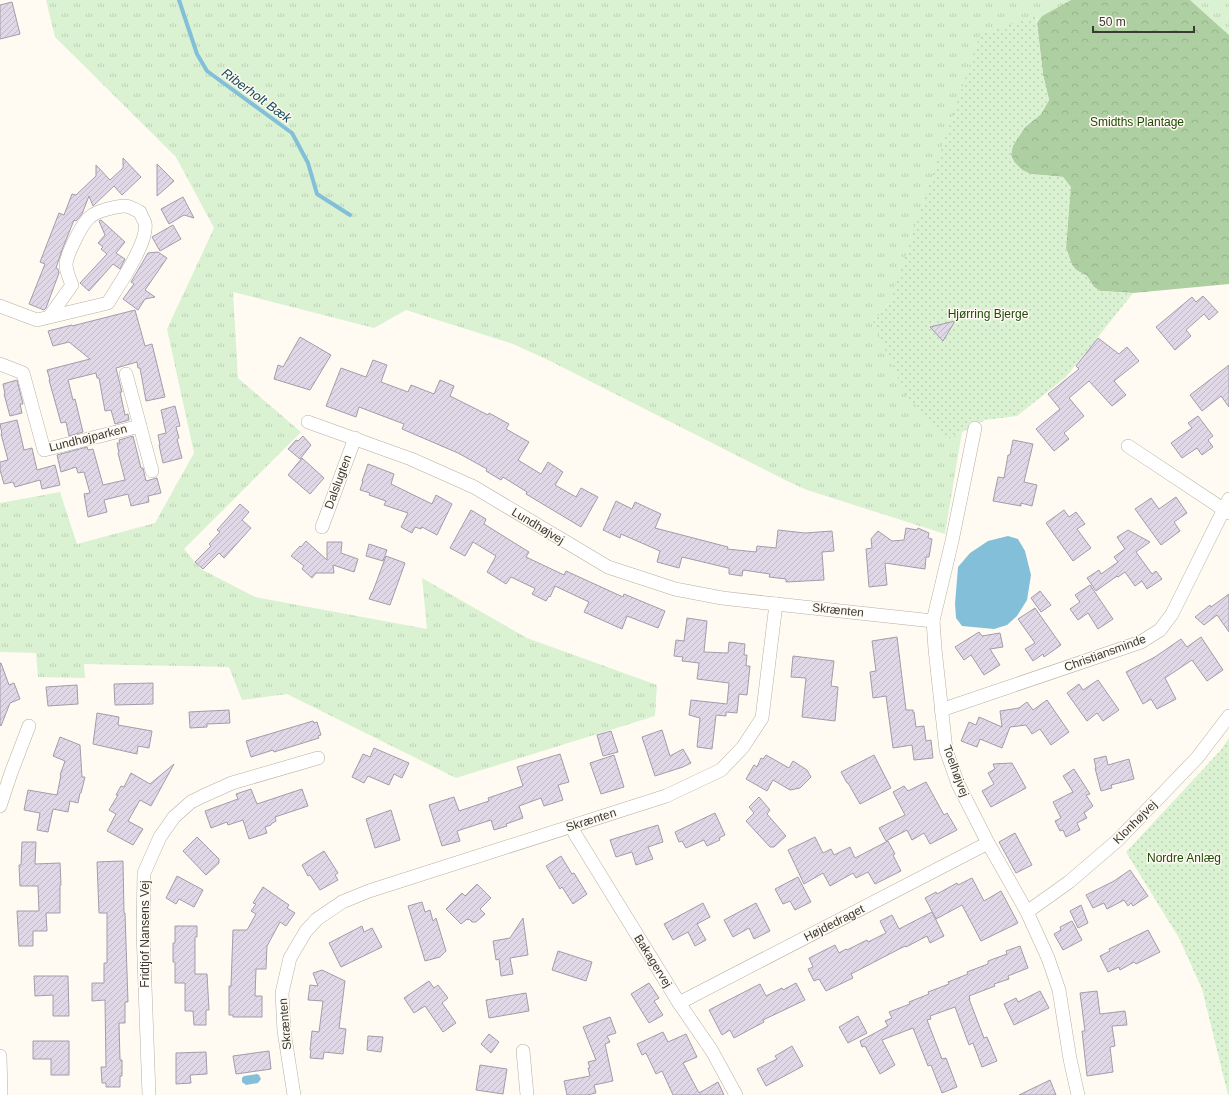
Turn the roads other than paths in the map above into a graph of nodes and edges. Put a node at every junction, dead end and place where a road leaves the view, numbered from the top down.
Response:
1 (0, 306) edge
2 (49, 317) junction
3 (0, 364) edge
4 (126, 374) dead end
5 (308, 422) dead end
6 (140, 426) junction
7 (975, 428) dead end
8 (355, 438) junction
9 (1128, 446) dead end
10 (152, 471) dead end
11 (1227, 507) edge
12 (322, 527) dead end
13 (776, 604) junction
14 (933, 621) junction
15 (941, 710) junction
16 (1229, 716) edge
17 (30, 726) dead end
18 (318, 758) dead end
19 (0, 806) edge
20 (572, 826) junction
21 (988, 843) junction
22 (1027, 912) junction
23 (679, 1003) junction
24 (523, 1051) dead end
25 (0, 1056) edge
26 (1, 1095) edge
27 (149, 1095) edge
28 (294, 1095) edge
29 (527, 1095) edge
30 (736, 1095) edge
31 (1078, 1095) edge

1 - 2 street
2 - 2 street
3 - 6 street, Lundhøjparken
4 - 6 street, Lundhøjparken
5 - 8 street, Lundhøjvej
6 - 10 street, Lundhøjparken
7 - 14 street, Toelhøjvej
8 - 12 street, Dalslugten
8 - 13 street, Lundhøjvej
9 - 11 street, Christiansminde
11 - 15 street, Christiansminde
13 - 14 street, Skrænten
13 - 20 street, Skrænten
14 - 15 street, Toelhøjvej
15 - 21 street, Toelhøjvej
16 - 22 street, Klonhøjvej
17 - 19 street
18 - 27 street, Fridtjof Nansens Vej
20 - 23 street, Bakagervej
20 - 28 street, Skrænten
21 - 22 street, Toelhøjvej
21 - 23 street, Højdedraget
22 - 31 street, Toelhøjvej
23 - 30 street, Bakagervej
24 - 29 street
25 - 26 street

